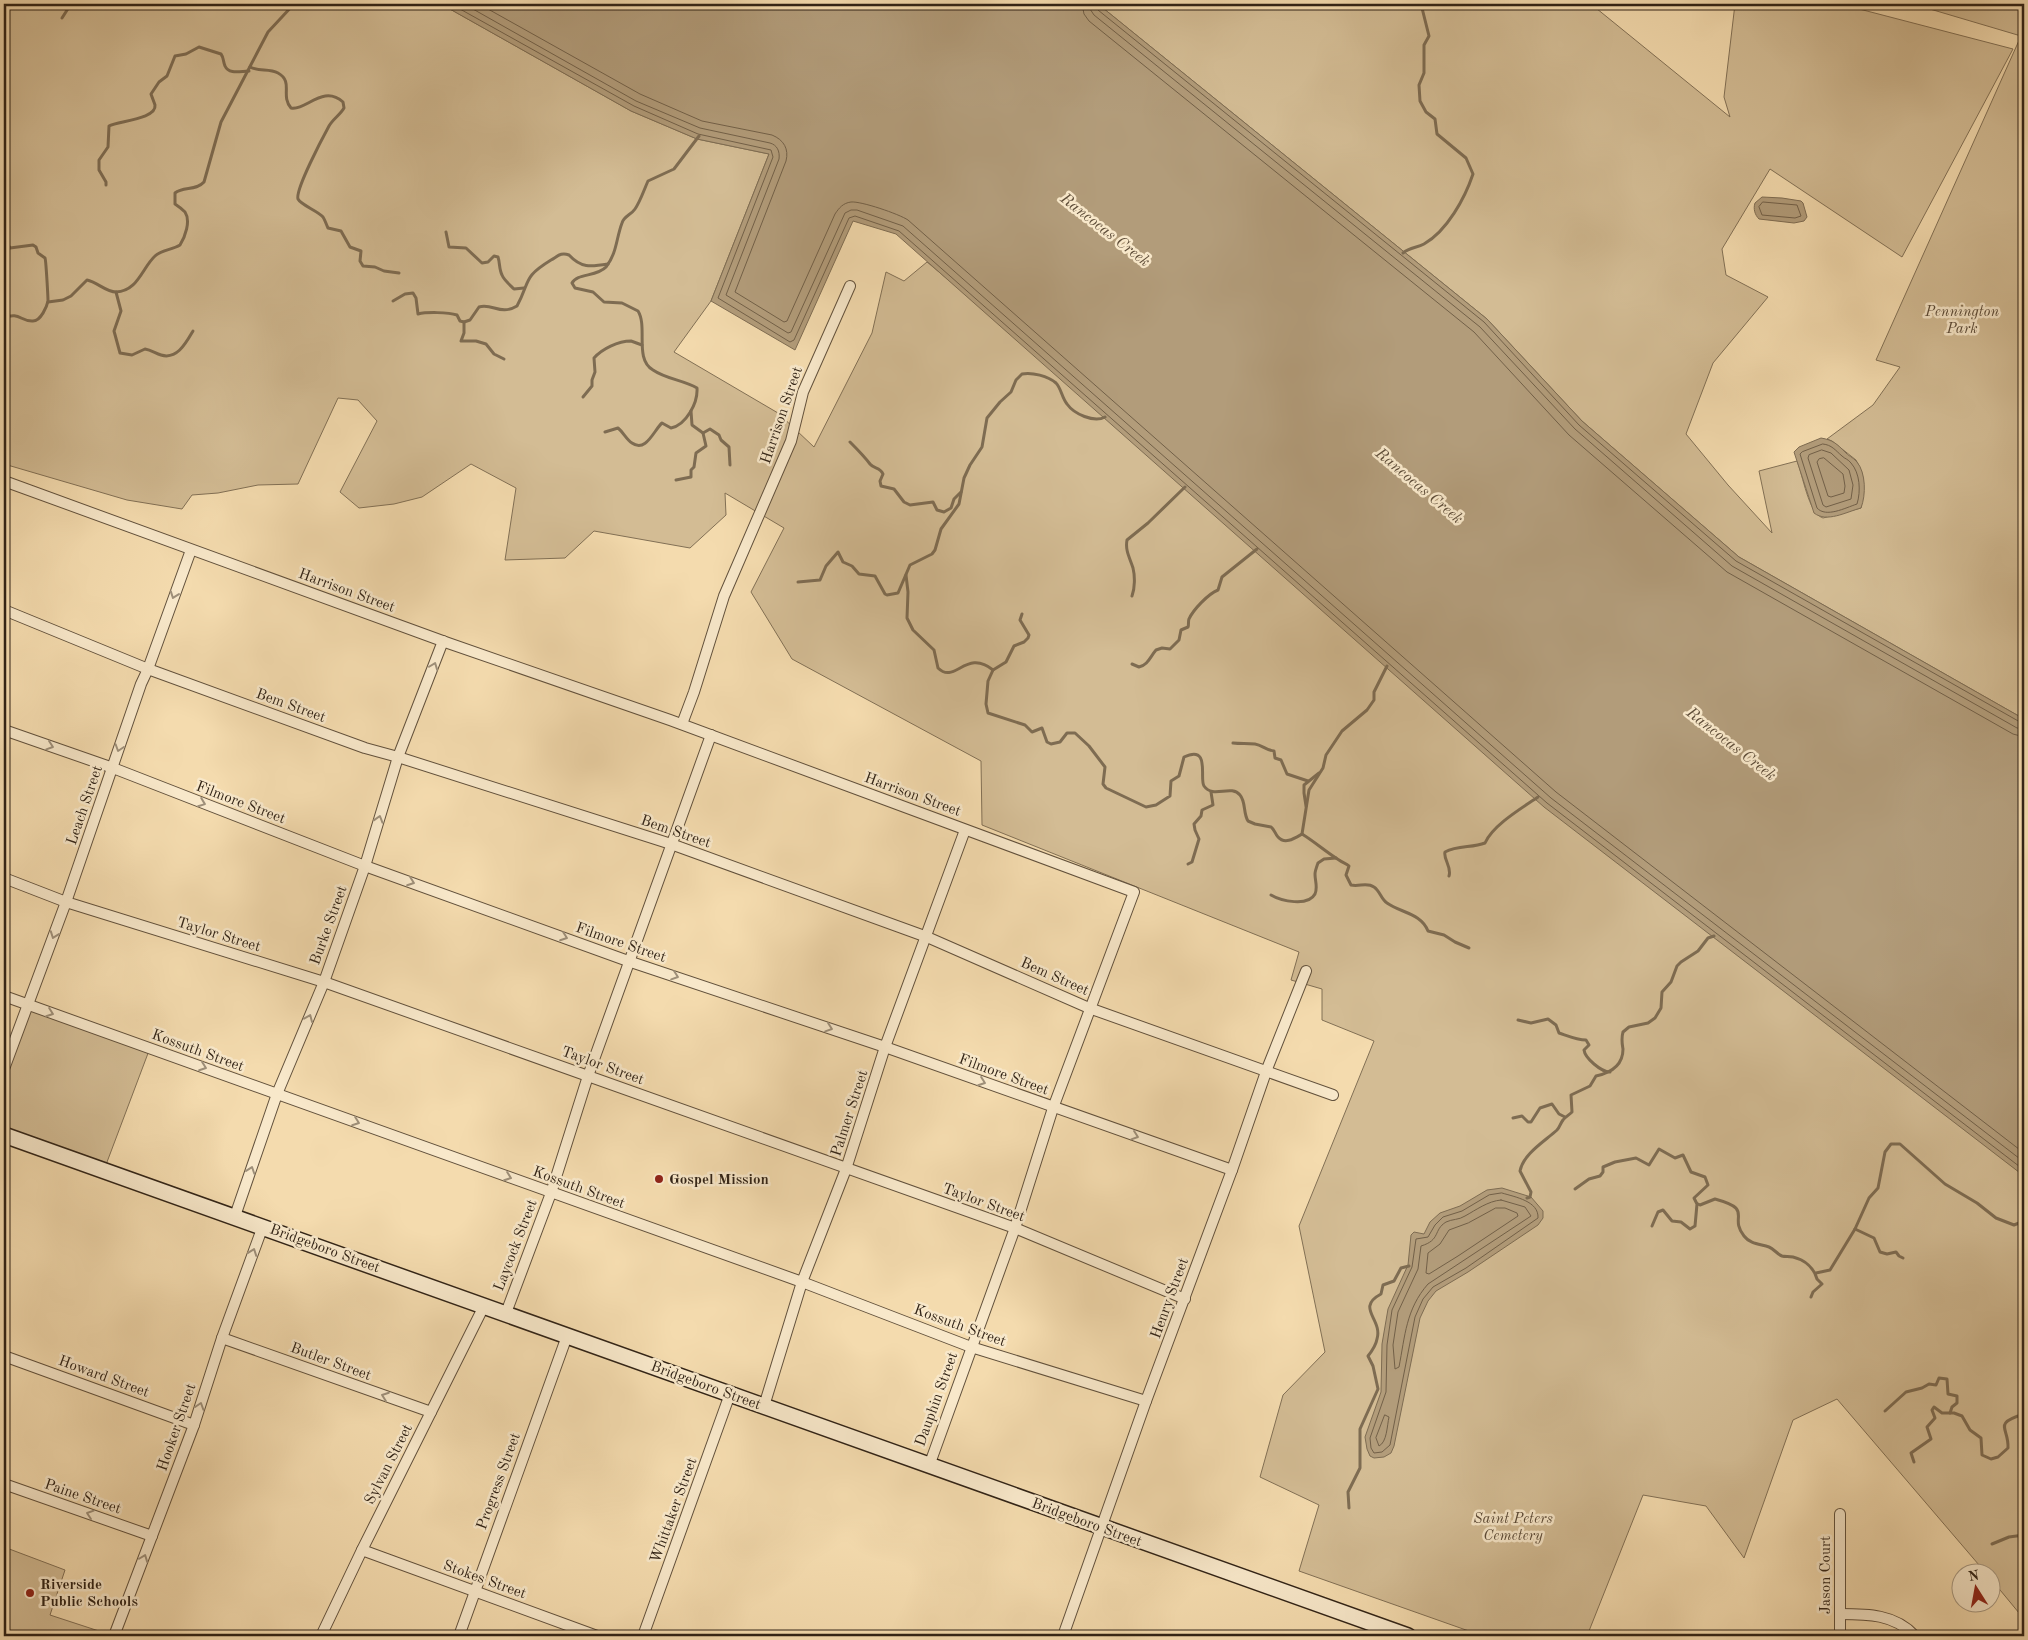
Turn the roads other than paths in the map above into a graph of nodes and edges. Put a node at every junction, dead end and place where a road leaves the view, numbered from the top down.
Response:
1 (850, 286) dead end
2 (4, 482) edge
3 (191, 550) junction
4 (4, 610) edge
5 (443, 641) junction
6 (148, 669) junction
7 (682, 724) junction
8 (4, 730) edge
9 (711, 735) junction
10 (398, 757) junction
11 (113, 768) junction
12 (965, 830) junction
13 (670, 844) junction
14 (365, 866) junction
15 (4, 878) edge
16 (1134, 892) joint
17 (66, 902) junction
18 (927, 937) junction
19 (628, 961) junction
20 (1306, 971) dead end
21 (324, 982) junction
22 (4, 996) edge
23 (28, 1005) junction
24 (1089, 1008) junction
25 (885, 1047) junction
26 (4, 1069) edge
27 (1267, 1069) junction
28 (588, 1076) junction
29 (277, 1094) junction
30 (1333, 1094) dead end
31 (1053, 1108) junction
32 (4, 1134) edge
33 (846, 1169) junction
34 (1232, 1170) junction
35 (551, 1193) junction
36 (235, 1216) junction
37 (263, 1226) junction
38 (1015, 1228) junction
39 (802, 1282) junction
40 (1185, 1299) junction
41 (484, 1306) junction
42 (506, 1313) junction
43 (567, 1336) junction
44 (222, 1338) junction
45 (971, 1347) junction
46 (4, 1356) edge
47 (730, 1394) junction
48 (1146, 1401) junction
49 (764, 1406) junction
50 (431, 1412) junction
51 (194, 1425) junction
52 (929, 1466) junction
53 (4, 1484) edge
54 (1840, 1514) dead end
55 (1102, 1527) junction
56 (152, 1536) junction
57 (362, 1550) junction
58 (474, 1591) junction
59 (1840, 1614) junction
60 (114, 1636) edge
61 (321, 1636) edge
62 (459, 1636) edge
63 (597, 1636) edge
64 (643, 1636) edge
65 (1063, 1636) edge
66 (1408, 1636) edge
67 (1840, 1636) edge
68 (1915, 1636) edge

1 - 7 street, Harrison Street
2 - 3 street, Harrison Street
3 - 5 street, Harrison Street
3 -> 6 street, Leach Street
4 - 6 street, Bem Street
5 - 7 street, Harrison Street
10 -> 5 street, Burke Street
6 - 10 street, Bem Street
6 -> 11 street, Leach Street
7 - 9 street, Harrison Street
8 -> 11 street, Filmore Street
9 - 12 street, Harrison Street
9 - 13 street, Laycock Street
10 - 13 street, Bem Street
14 -> 10 street, Burke Street
11 -> 14 street, Filmore Street
11 - 17 street, Leach Street
12 - 16 street, Harrison Street
12 - 18 street, Palmer Street
13 - 18 street, Bem Street
13 - 19 street, Laycock Street
14 -> 19 street, Filmore Street
14 - 21 street, Burke Street
15 - 17 street, Taylor Street
16 - 24 street, Dauphin Street
17 - 21 street, Taylor Street
17 -> 23 street, Leach Street
18 - 24 street, Bem Street
18 - 25 street, Palmer Street
19 -> 25 street, Filmore Street
19 - 28 street, Laycock Street
20 - 27 street, Henry Street
21 - 28 street, Taylor Street
29 -> 21 street, Burke Street
22 - 23 street, Kossuth Street
23 - 26 street, Leach Street
23 -> 29 street, Kossuth Street
24 - 27 street, Bem Street
24 - 31 street, Dauphin Street
25 -> 31 street, Filmore Street
25 - 33 street, Palmer Street
27 - 30 street, Bem Street
27 - 34 street, Henry Street
28 - 33 street, Taylor Street
28 - 35 street, Laycock Street
29 -> 35 street, Kossuth Street
36 -> 29 street, Burke Street
31 -> 34 street, Filmore Street
31 - 38 street, Dauphin Street
32 - 36 main road, Bridgeboro Street
33 - 38 street, Taylor Street
33 - 39 street, Palmer Street
34 - 40 street, Henry Street
35 - 39 street, Kossuth Street
35 - 42 street, Laycock Street
36 - 37 main road, Bridgeboro Street
37 - 41 main road, Bridgeboro Street
44 -> 37 street, Hooker Street
38 - 40 street, Taylor Street
38 - 45 street, Dauphin Street
39 - 45 street, Kossuth Street
39 - 49 street, Palmer Street
40 - 48 street, Henry Street
41 - 42 main road, Bridgeboro Street
41 - 50 street, Sylvan Street
42 - 43 main road, Bridgeboro Street
43 - 47 main road, Bridgeboro Street
43 - 58 street, Progress Street
50 -> 44 street, Butler Street
51 -> 44 street, Hooker Street
45 - 48 street, Kossuth Street
45 - 52 street, Dauphin Street
46 - 51 street, Howard Street
47 - 49 main road, Bridgeboro Street
47 - 64 street, Whittaker Street
48 - 55 street, Henry Street
49 - 52 main road, Bridgeboro Street
50 - 57 street, Sylvan Street
51 - 56 street, Hooker Street
52 - 55 main road, Bridgeboro Street
56 -> 53 street, Paine Street
54 - 59 street, Jason Court
55 - 65 street, Henry Street
55 - 66 main road, Bridgeboro Street
60 -> 56 street, Hooker Street
57 - 58 street, Stokes Street
57 - 61 street, Sylvan Street
58 - 62 street, Progress Street
58 - 63 street, Stokes Street
59 - 67 street, Jason Court
59 - 68 street

